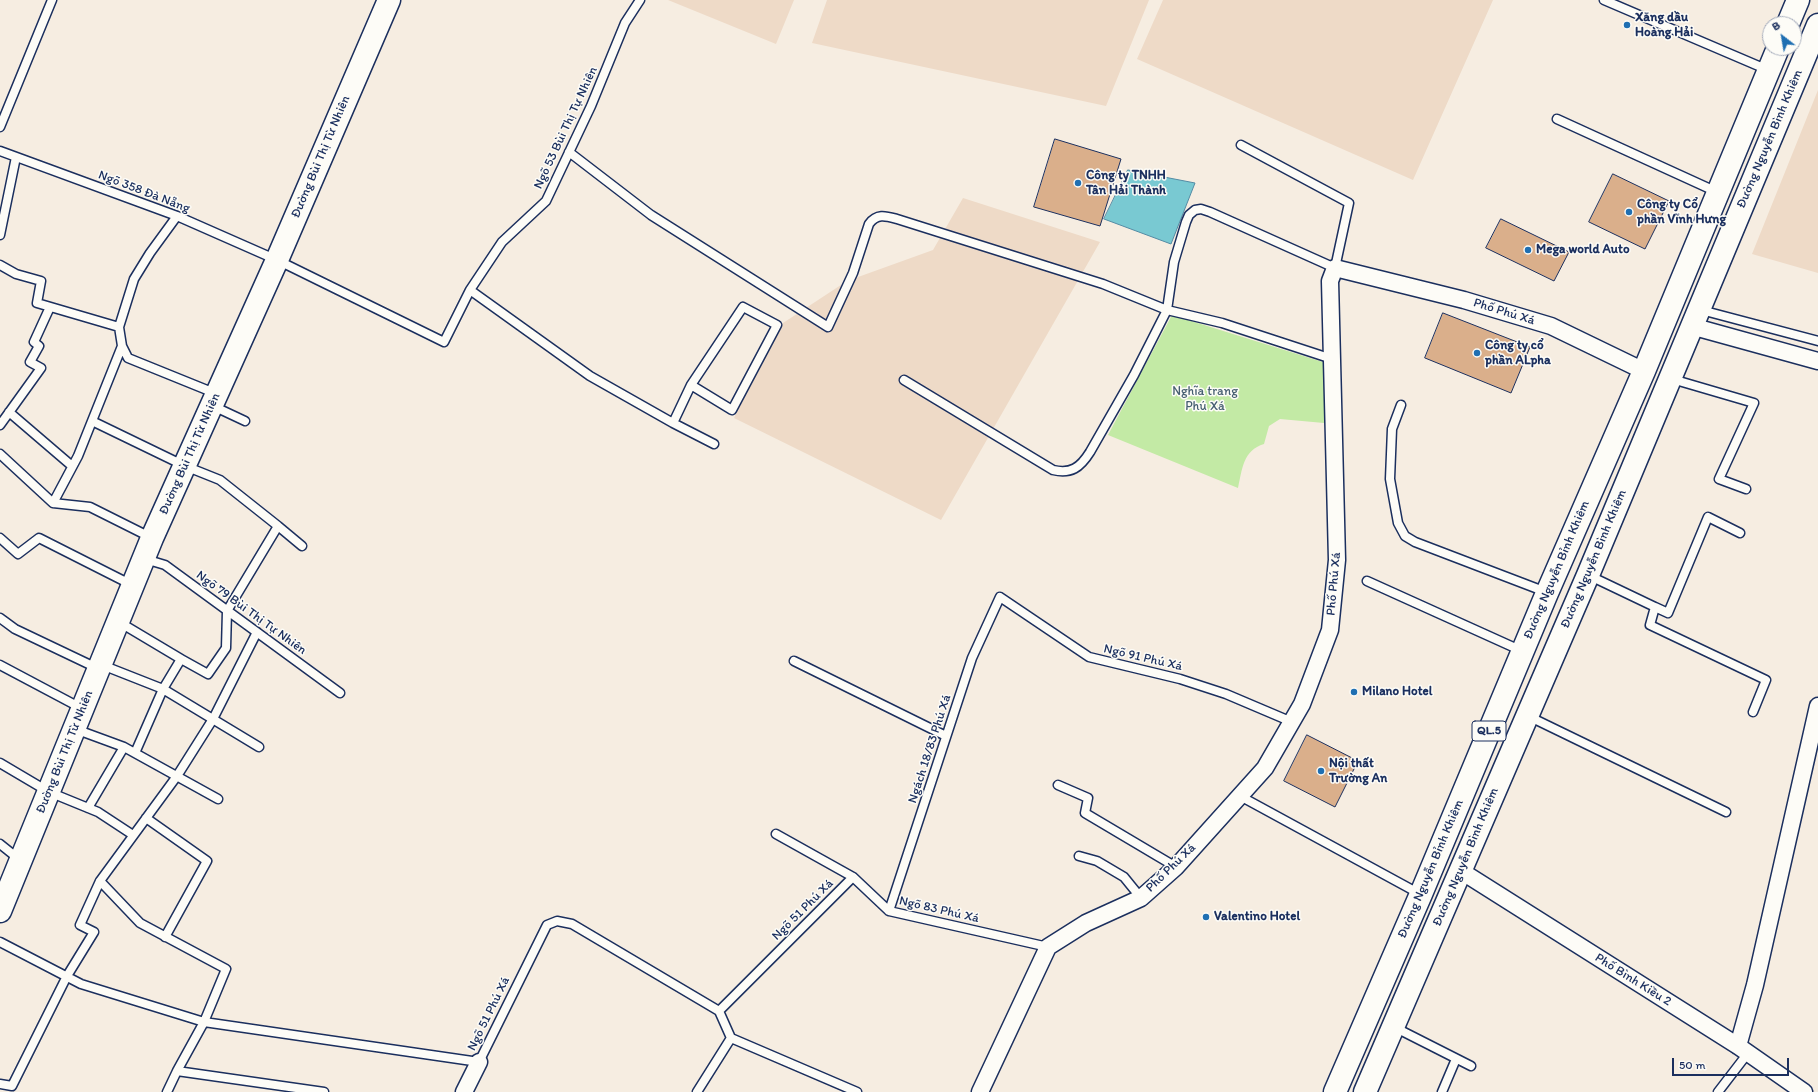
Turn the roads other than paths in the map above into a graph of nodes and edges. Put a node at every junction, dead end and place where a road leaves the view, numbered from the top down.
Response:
1 (52, 0) edge
2 (389, 0) edge
3 (640, 0) edge
4 (1604, 0) edge
5 (1798, 0) edge
6 (1791, 16) edge
7 (1818, 25) edge
8 (1774, 56) edge
9 (1768, 70) junction
10 (1557, 119) dead end
11 (0, 127) edge
12 (1241, 145) dead end
13 (0, 151) edge
14 (569, 152) junction
15 (16, 157) junction
16 (1718, 192) junction
17 (177, 216) junction
18 (0, 235) edge
19 (277, 260) junction
20 (0, 265) edge
21 (1335, 268) junction
22 (470, 290) junction
23 (50, 307) junction
24 (1167, 310) junction
25 (1695, 318) junction
26 (120, 327) junction
27 (1818, 341) edge
28 (122, 346) junction
29 (1332, 359) junction
30 (1818, 361) edge
31 (1644, 371) junction
32 (1669, 378) junction
33 (904, 380) dead end
34 (692, 385) junction
35 (215, 400) junction
36 (1400, 405) dead end
37 (9, 412) junction
38 (92, 421) junction
39 (245, 421) dead end
40 (673, 423) junction
41 (0, 425) edge
42 (714, 444) dead end
43 (0, 454) edge
44 (72, 466) junction
45 (185, 466) junction
46 (1746, 489) dead end
47 (53, 503) junction
48 (278, 526) junction
49 (1740, 533) dead end
50 (0, 538) edge
51 (152, 538) junction
52 (302, 546) dead end
53 (144, 559) junction
54 (1588, 575) junction
55 (1367, 581) dead end
56 (133, 586) junction
57 (1547, 593) junction
58 (1000, 597) joint
59 (1655, 606) junction
60 (227, 610) junction
61 (0, 618) edge
62 (118, 622) junction
63 (257, 632) junction
64 (1522, 651) junction
65 (181, 659) junction
66 (794, 661) dead end
67 (0, 665) edge
68 (99, 669) junction
69 (163, 689) junction
70 (340, 693) dead end
71 (1818, 706) edge
72 (1753, 712) dead end
73 (1527, 715) junction
74 (212, 718) junction
75 (78, 719) junction
76 (1292, 722) junction
77 (946, 736) junction
78 (124, 747) junction
79 (259, 747) dead end
80 (1813, 751) edge
81 (135, 753) junction
82 (0, 763) edge
83 (177, 776) junction
84 (1058, 785) dead end
85 (49, 792) junction
86 (1240, 796) junction
87 (218, 799) dead end
88 (88, 808) junction
89 (1726, 812) dead end
90 (146, 818) junction
91 (776, 834) dead end
92 (133, 835) junction
93 (0, 844) edge
94 (1079, 856) dead end
95 (21, 860) junction
96 (1176, 867) junction
97 (1461, 871) junction
98 (853, 877) junction
99 (100, 881) junction
100 (1421, 894) junction
101 (1141, 898) junction
102 (888, 910) junction
103 (0, 911) edge
104 (165, 937) junction
105 (0, 942) edge
106 (1048, 947) junction
107 (67, 976) junction
108 (719, 1011) junction
109 (204, 1022) junction
110 (1393, 1027) junction
111 (731, 1038) junction
112 (1743, 1050) junction
113 (1456, 1059) junction
114 (479, 1062) junction
115 (1471, 1066) dead end
116 (177, 1071) junction
117 (0, 1084) edge
118 (167, 1092) edge
119 (323, 1092) edge
120 (464, 1092) edge
121 (697, 1092) edge
122 (857, 1092) edge
123 (980, 1092) edge
124 (1335, 1092) edge
125 (1365, 1092) edge
126 (1442, 1092) edge
127 (1718, 1092) edge
128 (1804, 1092) edge

1 - 11 lane
2 - 19 main road, Đường Bùi Thị Từ Nhiên
3 - 14 lane, Ngõ 53 Bùi Thị Tự Nhiên
4 - 9 lane
5 - 6 main road
7 - 25 main road, Đường Nguyễn Bình Khiêm / QL.5
8 - 9 main road, Đường Nguyễn Bỉnh Khiêm / QL.5
9 - 16 main road, Đường Nguyễn Bỉnh Khiêm / QL.5
10 - 16 lane
12 - 21 lane
13 - 15 lane, Ngõ 358 Đà Nẵng
14 - 22 lane, Ngõ 53 Bùi Thị Tự Nhiên
14 - 24 lane
15 - 17 lane, Ngõ 358 Đà Nẵng
15 - 18 lane
16 - 31 main road, Đường Nguyễn Bỉnh Khiêm / QL.5
17 - 19 lane, Ngõ 358 Đà Nẵng
17 - 26 lane
19 - 22 lane, Ngõ 53 Bùi Thị Tự Nhiên
19 - 35 main road, Đường Bùi Thị Từ Nhiên
20 - 23 lane
21 - 24 lane
21 - 29 street, Phố Phú Xá
21 - 31 street, Phố Phú Xá
22 - 40 lane
23 - 26 lane
23 - 37 lane
24 - 29 lane
24 - 33 lane
25 - 27 lane
25 - 30 street
25 - 32 main road, Đường Nguyễn Bình Khiêm / QL.5
26 - 28 lane
28 - 35 lane
28 - 38 lane
29 - 76 street, Phố Phú Xá
31 - 32 main road
31 - 57 main road, Đường Nguyễn Bỉnh Khiêm / QL.5
32 - 46 lane
32 - 54 main road, Đường Nguyễn Bình Khiêm / QL.5
34 - 34 lane
34 - 40 lane
35 - 39 lane
35 - 45 main road, Đường Bùi Thị Từ Nhiên
36 - 57 lane
37 - 41 lane
37 - 44 lane
38 - 44 lane
38 - 45 lane
40 - 42 lane
43 - 47 lane
44 - 47 lane
45 - 48 lane
45 - 51 main road, Đường Bùi Thị Từ Nhiên
47 - 51 lane
48 - 52 lane
48 - 60 lane
49 - 59 lane
50 - 56 lane
51 - 53 main road, Đường Bùi Thị Từ Nhiên
53 - 56 main road, Đường Bùi Thị Từ Nhiên
53 - 60 lane, Ngõ 79 Bùi Thị Tự Nhiên
54 - 59 lane
54 - 73 main road, Đường Nguyễn Bình Khiêm / QL.5
55 - 64 lane
56 - 62 main road, Đường Bùi Thị Từ Nhiên
57 - 64 main road, Đường Nguyễn Bỉnh Khiêm / QL.5
58 - 76 lane, Ngõ 91 Phú Xá
58 - 77 lane, Ngách 18/83 Phú Xá
59 - 72 lane
60 - 63 lane, Ngõ 79 Bùi Thị Tự Nhiên
60 - 65 lane
61 - 68 lane
62 - 65 lane
62 - 68 main road, Đường Bùi Thị Từ Nhiên
63 - 70 lane, Ngõ 79 Bùi Thị Tự Nhiên
63 - 74 lane
64 - 100 main road, Đường Nguyễn Bỉnh Khiêm / QL.5
65 - 69 lane
66 - 77 lane
67 - 75 lane
68 - 69 lane
68 - 75 main road, Đường Bùi Thị Từ Nhiên
69 - 74 lane
69 - 81 lane
71 - 80 street
73 - 89 lane
73 - 97 main road, Đường Nguyễn Bình Khiêm / QL.5
74 - 79 lane
74 - 83 lane
75 - 78 lane
75 - 85 main road, Đường Bùi Thị Từ Nhiên
76 - 86 street, Phố Phú Xá
77 - 102 lane, Ngách 18/83 Phú Xá
78 - 81 lane
78 - 88 lane
80 - 112 street
81 - 83 lane
82 - 85 lane
83 - 87 lane
83 - 90 lane
84 - 96 lane
85 - 88 lane
85 - 95 main road, Đường Bùi Thị Từ Nhiên
86 - 96 street, Phố Phú Xá
86 - 100 lane
88 - 92 lane
90 - 92 lane
90 - 104 lane
91 - 98 lane, Ngõ 83 Phú Xá
92 - 99 lane
93 - 95 lane
94 - 101 lane
95 - 103 main road, Đường Bùi Thị Từ Nhiên
96 - 101 street, Phố Phú Xá
97 - 110 main road, Đường Nguyễn Bình Khiêm / QL.5
97 - 112 street, Phố Bình Kiều 2
98 - 102 lane, Ngõ 83 Phú Xá
98 - 108 lane, Ngõ 51 Phú Xá
99 - 104 lane
99 - 107 lane
100 - 124 main road, Đường Nguyễn Bỉnh Khiêm / QL.5
101 - 106 street, Phố Phú Xá
102 - 106 lane, Ngõ 83 Phú Xá
104 - 109 lane
105 - 107 lane, Ngõ 51 Phú Xá
106 - 123 street
107 - 109 lane, Ngõ 51 Phú Xá
107 - 117 lane
108 - 111 lane
108 - 114 lane, Ngõ 51 Phú Xá
109 - 114 lane, Ngõ 51 Phú Xá
109 - 116 lane
110 - 113 lane
110 - 125 main road, Đường Nguyễn Bình Khiêm / QL.5
111 - 121 lane
111 - 122 lane
112 - 127 lane
112 - 128 street, Phố Bình Kiều 2
113 - 115 lane
113 - 126 lane
114 - 120 street
116 - 118 lane
116 - 119 lane

